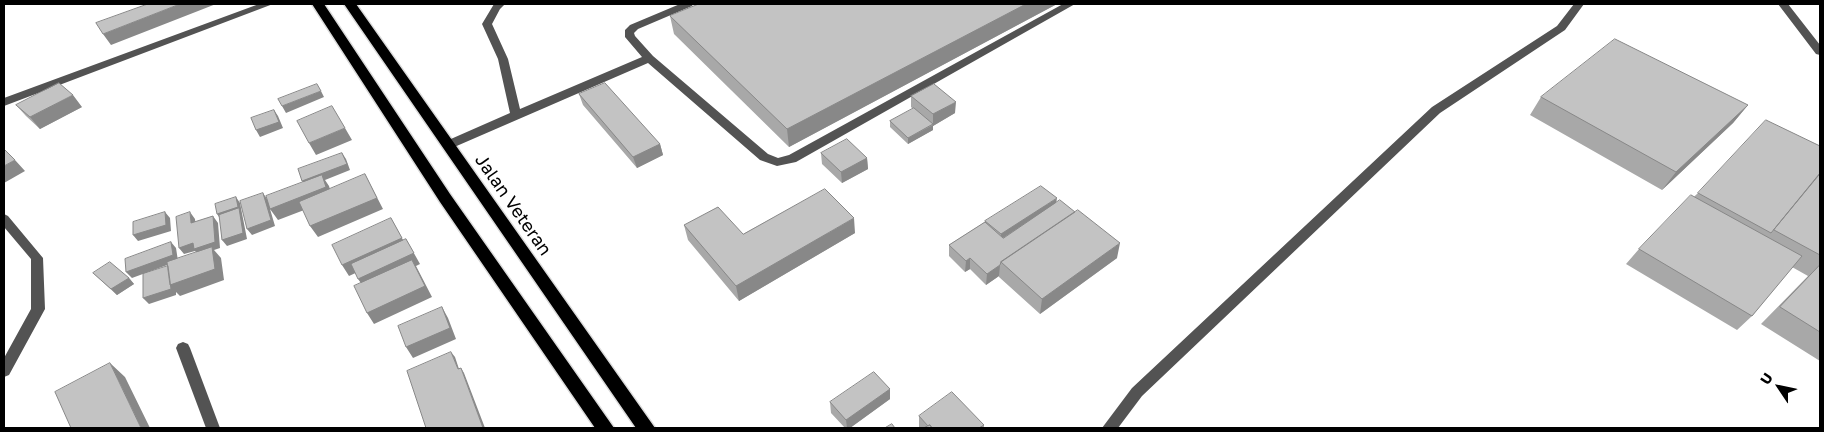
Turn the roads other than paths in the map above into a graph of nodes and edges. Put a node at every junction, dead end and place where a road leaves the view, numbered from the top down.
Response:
1 (268, 4) edge
2 (318, 4) edge
3 (350, 4) edge
4 (500, 4) edge
5 (688, 4) edge
6 (1070, 4) edge
7 (1579, 4) edge
8 (1782, 4) edge
9 (1820, 52) edge
10 (650, 58) junction
11 (4, 102) edge
12 (516, 115) junction
13 (448, 144) junction
14 (4, 220) edge
15 (183, 348) dead end
16 (4, 371) edge
17 (213, 428) edge
18 (605, 428) edge
19 (646, 428) edge
20 (1109, 428) edge

1 - 11 street
2 - 18 highway
3 - 13 highway, Jalan Veteran
4 - 12 street
5 - 10 street
6 - 10 street
7 - 20 street
8 - 9 street
10 - 12 street
12 - 13 street
13 - 19 highway, Jalan Veteran
14 - 16 street
15 - 17 street

